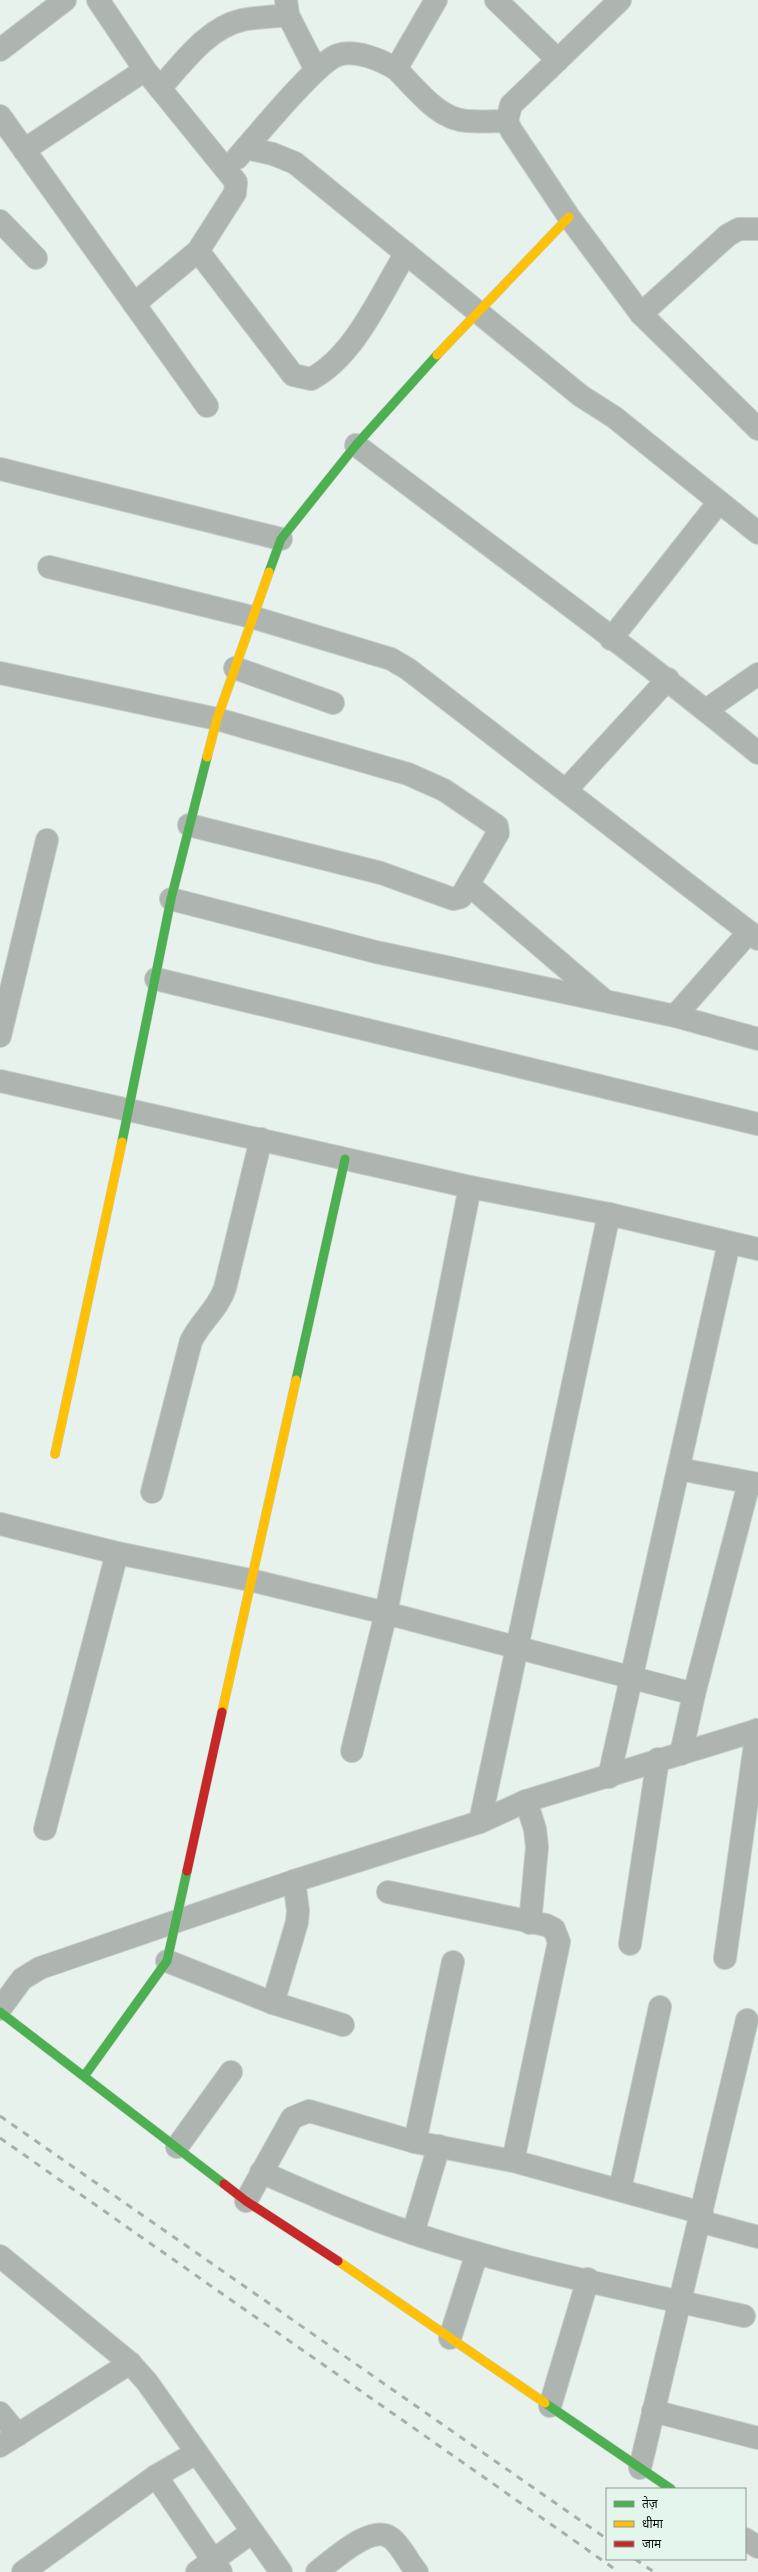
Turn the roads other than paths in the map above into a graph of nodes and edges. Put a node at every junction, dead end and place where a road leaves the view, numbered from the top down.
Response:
1 (65, 0) edge
2 (98, 0) edge
3 (436, 0) edge
4 (496, 0) edge
5 (620, 0) edge
6 (287, 7) edge
7 (0, 50) edge
8 (558, 60) junction
9 (396, 69) junction
10 (145, 70) junction
11 (316, 70) junction
12 (160, 88) junction
13 (0, 116) edge
14 (507, 121) junction
15 (246, 148) junction
16 (24, 150) junction
17 (227, 169) junction
18 (569, 217) junction
19 (0, 221) edge
20 (758, 229) edge
21 (198, 251) junction
22 (406, 253) junction
23 (36, 258) dead end
24 (134, 304) junction
25 (478, 310) junction
26 (641, 314) junction
27 (207, 406) dead end
28 (758, 429) edge
29 (356, 444) junction
30 (0, 469) edge
31 (719, 502) junction
32 (758, 533) edge
33 (281, 539) junction
34 (49, 567) dead end
35 (252, 617) junction
36 (611, 639) junction
37 (235, 668) junction
38 (0, 673) edge
39 (758, 674) edge
40 (668, 679) junction
41 (333, 703) dead end
42 (706, 710) junction
43 (217, 719) junction
44 (758, 753) edge
45 (566, 790) junction
46 (189, 825) junction
47 (47, 840) dead end
48 (469, 885) junction
49 (171, 899) junction
50 (754, 935) edge
51 (156, 979) junction
52 (607, 1003) junction
53 (675, 1016) junction
54 (0, 1036) edge
55 (758, 1040) edge
56 (0, 1081) edge
57 (129, 1109) junction
58 (758, 1124) edge
59 (261, 1139) junction
60 (345, 1159) junction
61 (470, 1187) junction
62 (609, 1214) junction
63 (729, 1243) junction
64 (758, 1249) edge
65 (55, 1454) dead end
66 (679, 1469) junction
67 (754, 1484) edge
68 (152, 1492) dead end
69 (0, 1524) edge
70 (117, 1553) junction
71 (250, 1580) junction
72 (386, 1613) junction
73 (516, 1648) junction
74 (631, 1677) junction
75 (694, 1694) junction
76 (757, 1730) edge
77 (352, 1751) dead end
78 (681, 1754) junction
79 (658, 1759) junction
80 (609, 1777) junction
81 (526, 1801) junction
82 (480, 1822) junction
83 (44, 1829) dead end
84 (294, 1881) junction
85 (388, 1892) dead end
86 (175, 1922) junction
87 (530, 1922) junction
88 (630, 1944) dead end
89 (725, 1958) dead end
90 (167, 1961) junction
91 (453, 1962) dead end
92 (273, 2003) junction
93 (660, 2007) dead end
94 (0, 2009) edge
95 (0, 2012) edge
96 (747, 2020) dead end
97 (343, 2025) dead end
98 (231, 2072) dead end
99 (85, 2075) junction
100 (415, 2142) junction
101 (439, 2146) junction
102 (177, 2147) junction
103 (513, 2161) junction
104 (261, 2172) junction
105 (620, 2189) junction
106 (246, 2201) junction
107 (700, 2217) junction
108 (413, 2233) junction
109 (758, 2237) edge
110 (478, 2253) junction
111 (0, 2256) edge
112 (588, 2279) junction
113 (679, 2301) junction
114 (744, 2316) dead end
115 (450, 2338) junction
116 (130, 2363) junction
117 (550, 2406) junction
118 (653, 2411) junction
119 (0, 2413) edge
120 (18, 2435) junction
121 (758, 2438) edge
122 (0, 2446) edge
123 (196, 2453) junction
124 (640, 2468) junction
125 (156, 2476) junction
126 (670, 2488) edge
127 (252, 2532) junction
128 (746, 2540) edge
129 (758, 2547) edge
130 (210, 2568) edge
131 (23, 2572) edge
132 (281, 2572) edge
133 (318, 2572) edge
134 (417, 2572) edge

1 - 7 street
2 - 10 street
3 - 9 street
4 - 8 street
5 - 8 street
6 - 11 street
6 - 12 street
8 - 14 street
9 - 11 street
9 - 14 street
10 - 12 street
10 - 16 street
11 - 15 street
12 - 17 street
13 - 16 street
14 - 18 street
15 - 17 street
15 - 22 street
16 - 24 street
17 - 21 street
18 - 25 street
18 - 26 street
19 - 23 street
20 - 26 street
21 - 22 street
21 - 24 street
22 - 25 street
24 - 27 street
25 - 29 street
25 - 31 street
26 - 28 street
29 - 33 street
29 - 36 street
30 - 33 street
31 - 32 street
31 - 36 street
33 - 35 street
34 - 35 street
35 - 37 street
35 - 45 street
36 - 40 street
37 - 41 street
37 - 43 street
38 - 43 street
39 - 42 street
40 - 42 street
40 - 45 street
42 - 44 street
43 - 46 street
43 - 48 street
45 - 50 street
46 - 48 street
46 - 49 street
47 - 54 street
48 - 52 street
49 - 51 street
49 - 52 street
50 - 53 street
51 - 57 street
51 - 58 street
52 - 53 street
53 - 55 street
56 - 57 street
57 - 59 street
57 - 65 street
59 - 60 street
59 - 68 street
60 - 61 street
60 - 71 street
61 - 62 street
61 - 72 street
62 - 63 street
62 - 73 street
63 - 64 street
63 - 66 street
66 - 67 street
66 - 74 street
67 - 75 street
69 - 70 street
70 - 71 street
70 - 83 street
71 - 72 street
71 - 86 street
72 - 73 street
72 - 77 street
73 - 74 street
73 - 82 street
74 - 75 street
74 - 80 street
75 - 78 street
76 - 78 street
76 - 89 street
78 - 79 street
79 - 80 street
79 - 88 street
80 - 81 street
81 - 82 street
81 - 87 street
82 - 84 street
84 - 86 street
84 - 92 street
85 - 87 street
86 - 90 street
86 - 94 street
87 - 103 street
90 - 92 street
90 - 99 street
91 - 100 street
92 - 97 street
93 - 105 street
95 - 99 street
96 - 107 street
98 - 102 street
99 - 102 street
100 - 101 street
100 - 104 street
101 - 103 street
101 - 108 street
102 - 106 street
103 - 105 street
104 - 106 street
104 - 108 street
105 - 107 street
106 - 115 street
107 - 109 street
107 - 113 street
108 - 110 street
110 - 112 street
110 - 115 street
111 - 116 street
112 - 113 street
112 - 117 street
113 - 114 street
113 - 118 street
115 - 117 street
116 - 120 street
116 - 123 street
117 - 124 street
118 - 121 street
118 - 124 street
119 - 120 street
120 - 122 street
123 - 125 street
123 - 127 street
124 - 126 street
125 - 130 street
125 - 131 street
127 - 130 street
127 - 132 street
128 - 129 street
133 - 134 street

